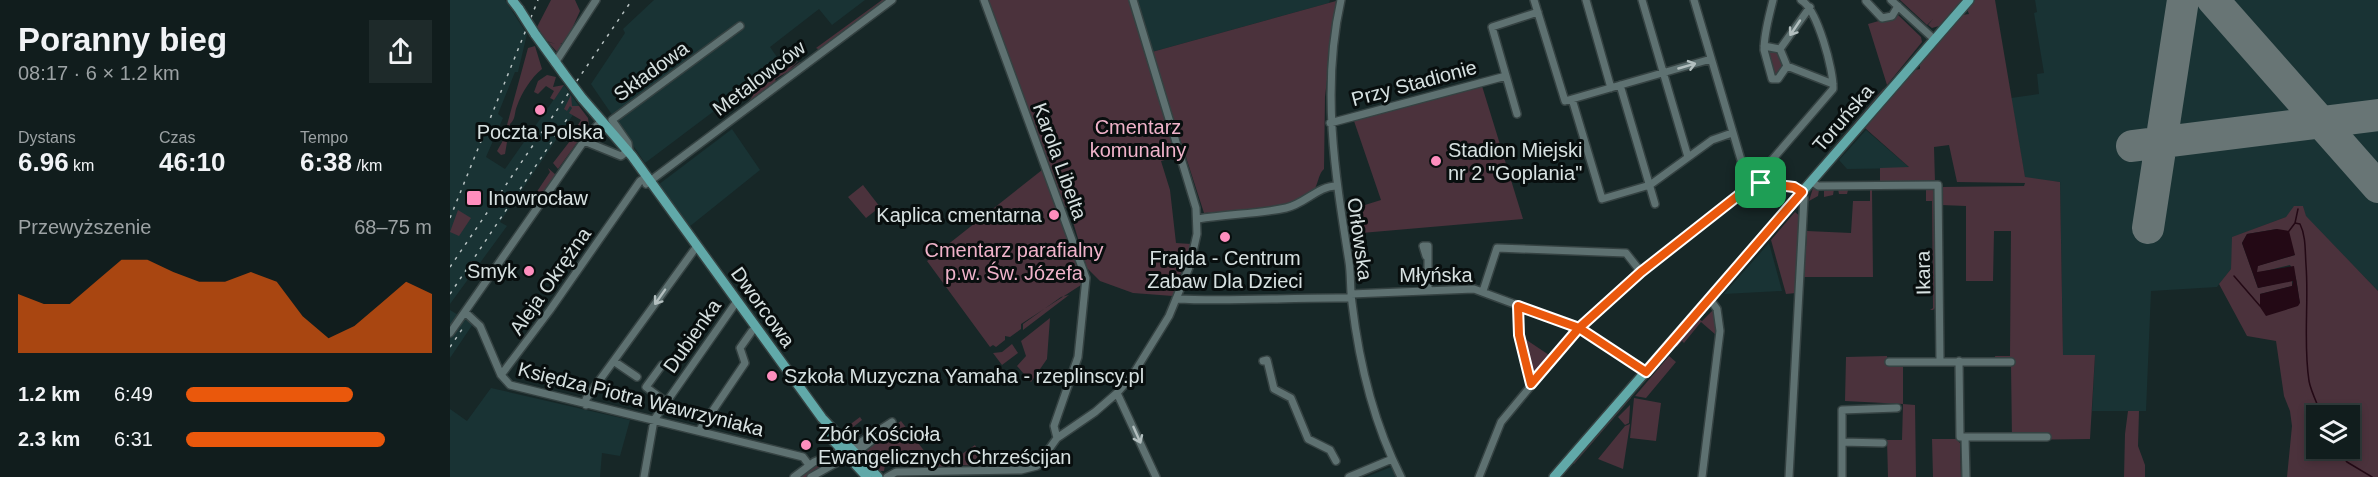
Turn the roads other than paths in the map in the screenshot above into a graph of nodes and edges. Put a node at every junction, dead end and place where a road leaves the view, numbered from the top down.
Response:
1 (512, 0) edge
2 (596, 0) edge
3 (892, 0) edge
4 (984, 0) edge
5 (1133, 0) edge
6 (1341, 0) edge
7 (1534, 0) edge
8 (1586, 0) edge
9 (1642, 0) edge
10 (1694, 0) edge
11 (1773, 0) edge
12 (1801, 0) edge
13 (1891, 0) edge
14 (1969, 0) edge
15 (1866, 1) edge
16 (1898, 6) junction
17 (1810, 7) junction
18 (1538, 12) junction
19 (740, 26) dead end
20 (1935, 40) junction
21 (1764, 46) junction
22 (1780, 49) junction
23 (1711, 59) junction
24 (555, 63) junction
25 (1787, 66) junction
26 (1662, 74) junction
27 (1506, 76) junction
28 (1833, 84) junction
29 (1620, 85) junction
30 (1611, 88) junction
31 (1568, 100) junction
32 (1517, 114) dead end
33 (601, 121) junction
34 (1330, 123) junction
35 (1732, 133) junction
36 (584, 141) junction
37 (626, 152) junction
38 (1688, 158) junction
39 (646, 180) junction
40 (1811, 181) junction
41 (1761, 183) junction
42 (1336, 186) junction
43 (1650, 186) junction
44 (1749, 187) junction
45 (1802, 192) junction
46 (1655, 204) dead end
47 (1790, 206) junction
48 (1804, 211) junction
49 (1198, 219) junction
50 (695, 248) junction
51 (1426, 256) dead end
52 (1641, 272) junction
53 (1428, 290) junction
54 (1483, 291) junction
55 (1351, 296) junction
56 (1709, 298) junction
57 (1176, 299) junction
58 (735, 303) junction
59 (1518, 306) junction
60 (465, 312) junction
61 (1579, 328) junction
62 (752, 331) junction
63 (450, 333) edge
64 (1263, 361) dead end
65 (615, 362) junction
66 (1889, 362) dead end
67 (1940, 362) junction
68 (1959, 362) junction
69 (2011, 362) dead end
70 (662, 365) dead end
71 (1646, 372) junction
72 (501, 375) junction
73 (637, 377) dead end
74 (1531, 384) junction
75 (1117, 393) junction
76 (666, 402) junction
77 (586, 405) junction
78 (1897, 408) dead end
79 (654, 420) junction
80 (699, 431) junction
81 (874, 435) dead end
82 (829, 436) junction
83 (1965, 437) junction
84 (2047, 437) dead end
85 (1057, 438) junction
86 (1842, 442) junction
87 (1883, 443) dead end
88 (847, 453) junction
89 (819, 459) junction
90 (1392, 459) junction
91 (1336, 461) dead end
92 (809, 465) junction
93 (1032, 468) junction
94 (882, 476) edge
95 (644, 477) edge
96 (794, 477) edge
97 (811, 477) edge
98 (1034, 477) edge
99 (1156, 477) edge
100 (1349, 477) edge
101 (1401, 477) edge
102 (1479, 477) edge
103 (1554, 477) edge
104 (1702, 477) edge
105 (1788, 477) edge
106 (1842, 477) edge
107 (1966, 477) edge

1 - 24 main road, Dworcowa, bridge
2 - 24 street
3 - 39 street, Metalowców
4 - 85 street, Karola Libelta
5 - 49 street
6 - 34 street, Orłowska
7 - 18 street
8 - 30 street
9 - 26 street
10 - 23 street
11 - 21 street
12 - 17 street
13 - 16 street
14 - 20 main road, Toruńska
15 - 16 street
16 - 20 street
17 -> 22 street
17 - 28 street
18 - 27 street
18 - 31 street
19 - 37 street, Składowa
20 - 40 main road, Toruńska
21 - 22 street
21 - 25 street
22 - 25 street
26 -> 23 street
23 - 35 street
24 - 33 main road, Dworcowa, bridge
25 - 28 street
26 - 29 street
26 - 38 street
27 - 32 street
27 - 34 street, Przy Stadionie
28 - 41 street
29 - 30 street
29 - 43 street
30 - 31 street
31 - 43 street
33 - 36 street
33 - 37 main road, Dworcowa
34 - 42 street, Orłowska
35 - 38 street
35 - 44 street
36 - 37 street
36 - 60 street
37 - 39 main road, Dworcowa
38 - 43 street
39 - 50 main road, Dworcowa
39 - 72 street, Aleja Okrężna
40 - 45 main road, Toruńska
40 - 67 street, Ikara
41 - 44 street
41 - 45 street
42 - 49 street
42 - 55 street, Orłowska
43 - 46 street
44 - 52 street
45 - 47 main road, Toruńska
45 - 48 street
47 - 48 street
47 - 56 main road, Toruńska
48 - 105 street
49 - 57 street
50 - 58 main road, Dworcowa
50 -> 65 street
51 - 53 street
52 - 54 street
52 - 61 street
53 - 54 street, Młyńska
53 - 55 street, Młyńska
54 - 59 street, Młyńska
55 - 57 street, Młyńska
55 - 90 street, Orłowska
56 - 71 main road, Toruńska
56 - 104 street
57 - 75 street
58 - 62 main road, Dworcowa
58 - 76 street, Dubienka
58 - 88 main road, Dworcowa
59 - 61 street, Młyńska
59 - 74 street
60 - 63 street
60 - 72 street, Księdza Piotra Wawrzyniaka
61 - 71 street, Młyńska
61 - 74 street
62 - 80 street
62 - 82 main road, Dworcowa
64 - 91 street
65 - 73 street
65 - 77 street
66 - 67 street
67 - 68 street
68 - 69 street
68 - 83 street
70 - 76 street
71 - 103 main road, Toruńska
72 - 77 street, Księdza Piotra Wawrzyniaka
74 - 102 street
75 - 85 street
75 -> 99 street
76 - 79 street, Dubienka
77 - 79 street, Księdza Piotra Wawrzyniaka
78 - 86 street
79 - 80 street, Księdza Piotra Wawrzyniaka
79 - 95 street
80 - 92 street, Księdza Piotra Wawrzyniaka
81 - 88 street
82 - 88 main road, Dworcowa
82 - 89 street
83 - 84 street
83 - 107 street
85 - 93 street
86 - 87 street
86 - 106 street
88 - 89 street
88 - 94 main road, Dworcowa
88 - 97 street
89 - 92 street
90 - 100 street
90 - 101 street, Orłowska
92 - 96 street
93 - 94 street
93 - 98 street

